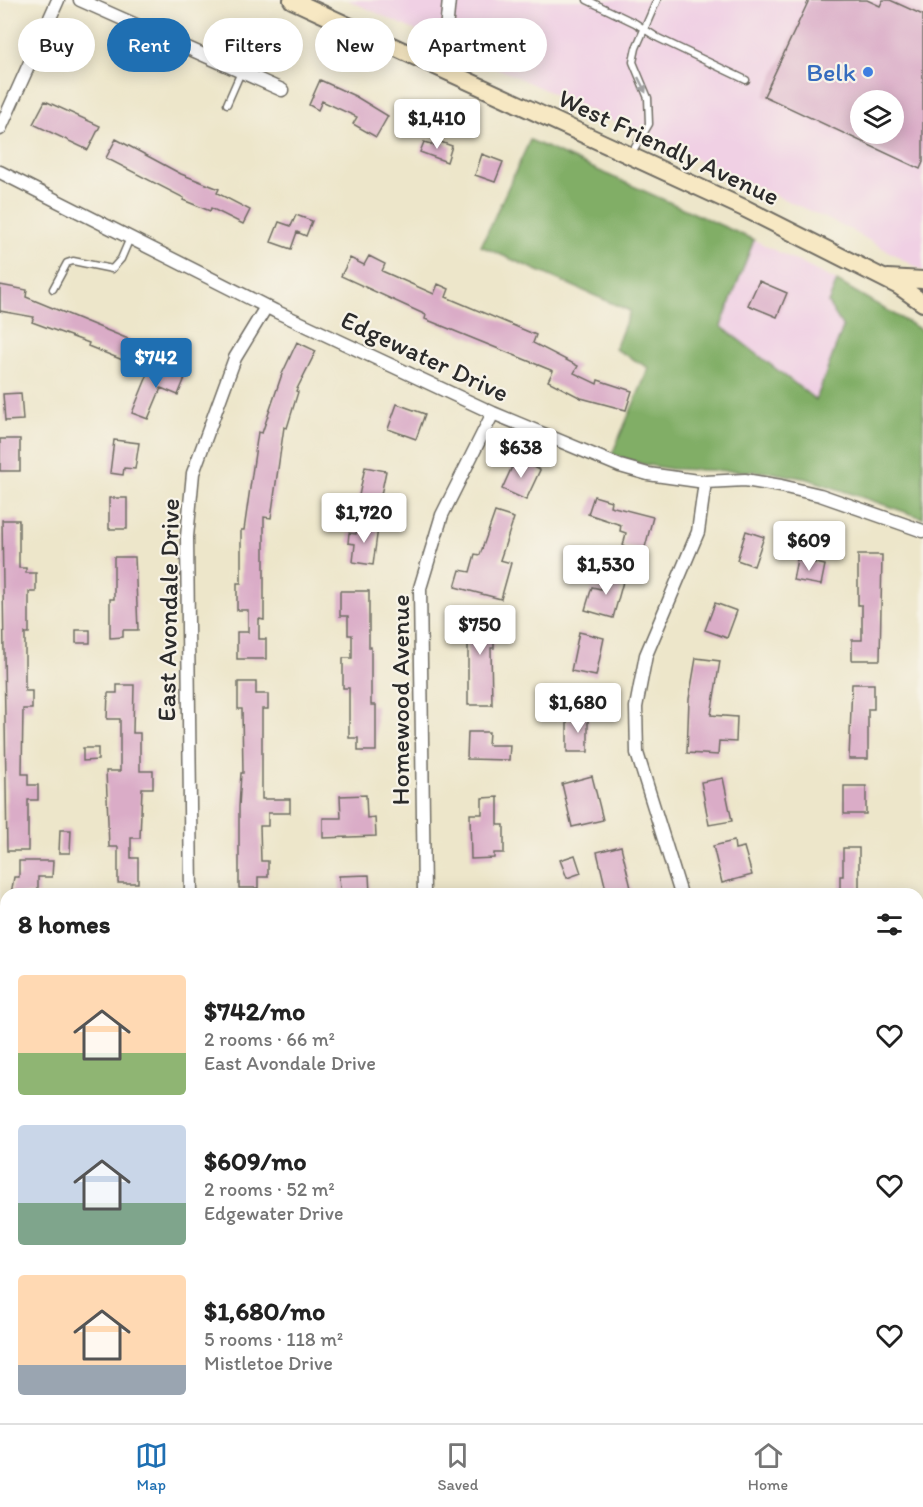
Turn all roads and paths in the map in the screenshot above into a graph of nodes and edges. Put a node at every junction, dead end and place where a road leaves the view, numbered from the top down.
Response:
1 (58, 0) edge
2 (80, 0) edge
3 (293, 0) edge
4 (449, 0) edge
5 (587, 0) edge
6 (657, 0) edge
7 (120, 18) edge
8 (447, 18) edge
9 (644, 30) junction
10 (407, 53) edge
11 (241, 72) joint
12 (448, 72) edge
13 (746, 80) dead end
14 (282, 90) dead end
15 (227, 104) dead end
16 (0, 129) edge
17 (629, 157) junction
18 (0, 172) edge
19 (130, 238) junction
20 (879, 276) junction
21 (923, 280) edge
22 (53, 289) dead end
23 (923, 303) edge
24 (266, 306) junction
25 (493, 413) junction
26 (705, 482) junction
27 (923, 531) edge
28 (191, 888) edge
29 (424, 888) edge
30 (679, 888) edge

1 - 16 street
2 - 7 street
3 - 10 main road, West Friendly Avenue
4 - 8 street
5 - 9 lane
6 - 9 lane
9 - 13 lane
9 -> 17 lane
11 - 14 street
11 - 15 lane
12 - 17 main road, West Friendly Avenue
17 - 20 main road, West Friendly Avenue
18 - 19 street, Edgewater Drive
19 - 22 lane
19 - 24 street, Edgewater Drive
20 - 21 main road
20 - 23 main road, West Friendly Avenue
24 - 25 street, Edgewater Drive
24 - 28 street, East Avondale Drive
25 - 26 street, Edgewater Drive
25 - 29 street, Homewood Avenue
26 - 27 street, Edgewater Drive
26 - 30 street

